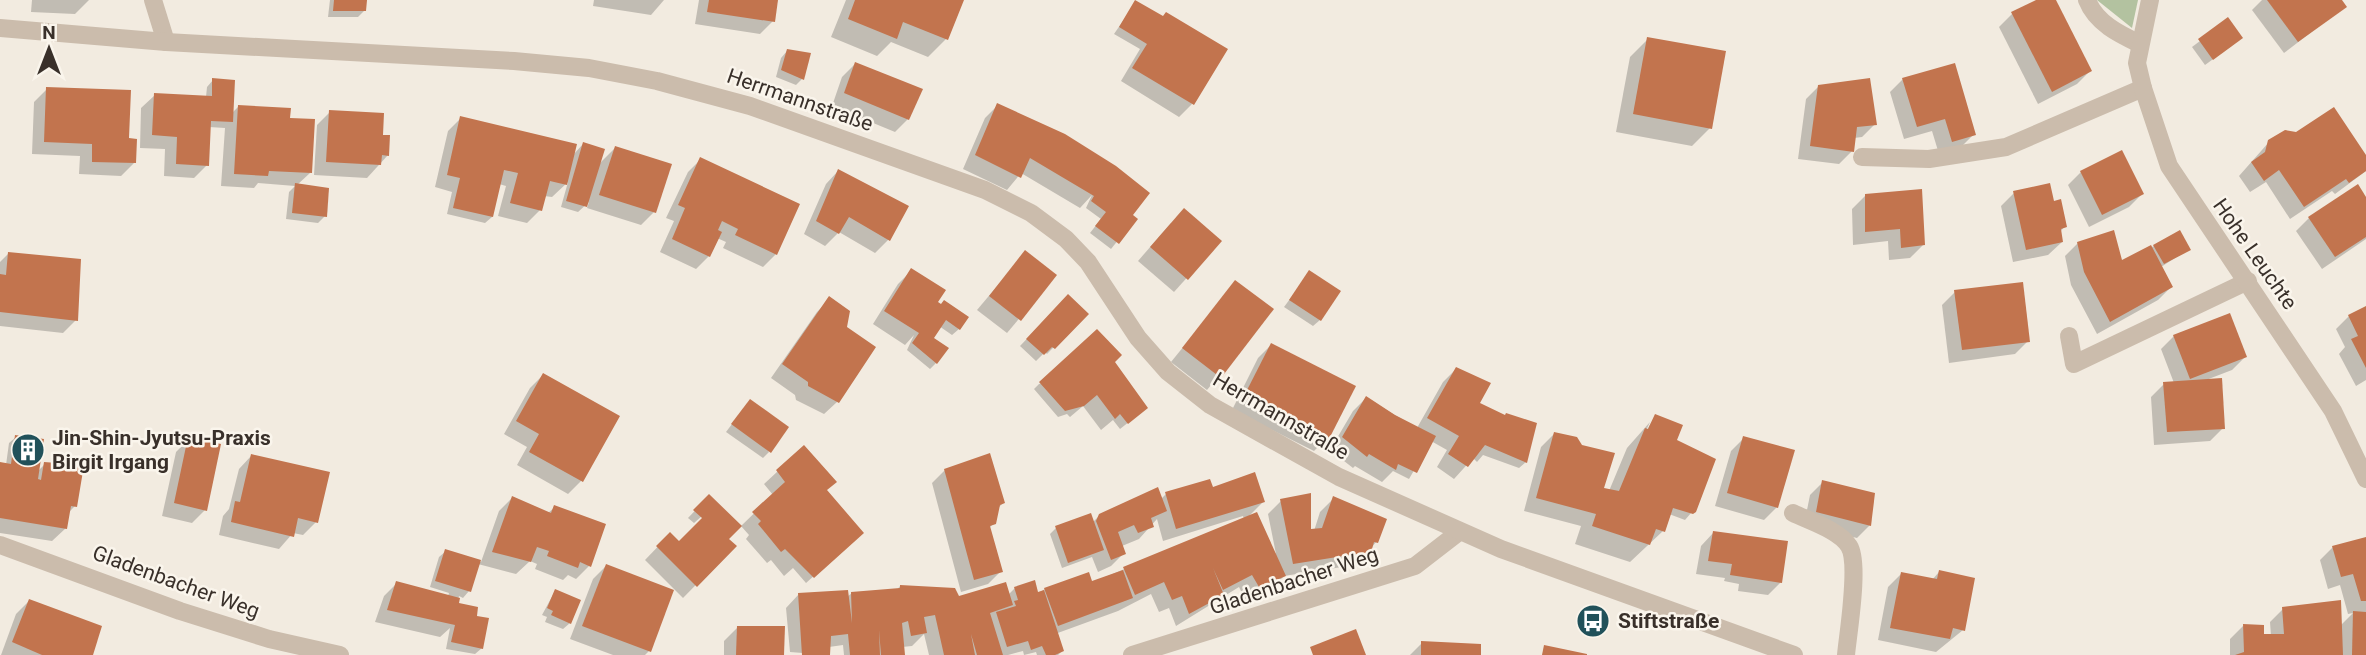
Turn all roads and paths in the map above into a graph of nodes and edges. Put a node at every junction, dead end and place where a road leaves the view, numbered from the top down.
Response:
1 (153, 0) edge
2 (2087, 0) edge
3 (2150, 0) edge
4 (0, 28) edge
5 (166, 42) junction
6 (2140, 44) junction
7 (2143, 88) junction
8 (1862, 157) dead end
9 (2248, 281) junction
10 (2069, 336) dead end
11 (2366, 479) edge
12 (1793, 513) dead end
13 (1460, 532) junction
14 (0, 545) edge
15 (340, 655) edge
16 (1132, 655) edge
17 (1794, 655) edge
18 (1846, 655) edge

1 - 5 street
2 - 6 street
3 - 6 street, Hohe Leuchte
4 - 5 street, Herrmannstraße
5 - 13 street, Herrmannstraße
6 - 7 street, Hohe Leuchte
7 - 8 street
7 - 9 street, Hohe Leuchte
9 - 10 street
9 - 11 street, Hohe Leuchte
12 - 18 street
13 - 16 street, Gladenbacher Weg
13 - 17 street
14 - 15 street, Gladenbacher Weg

